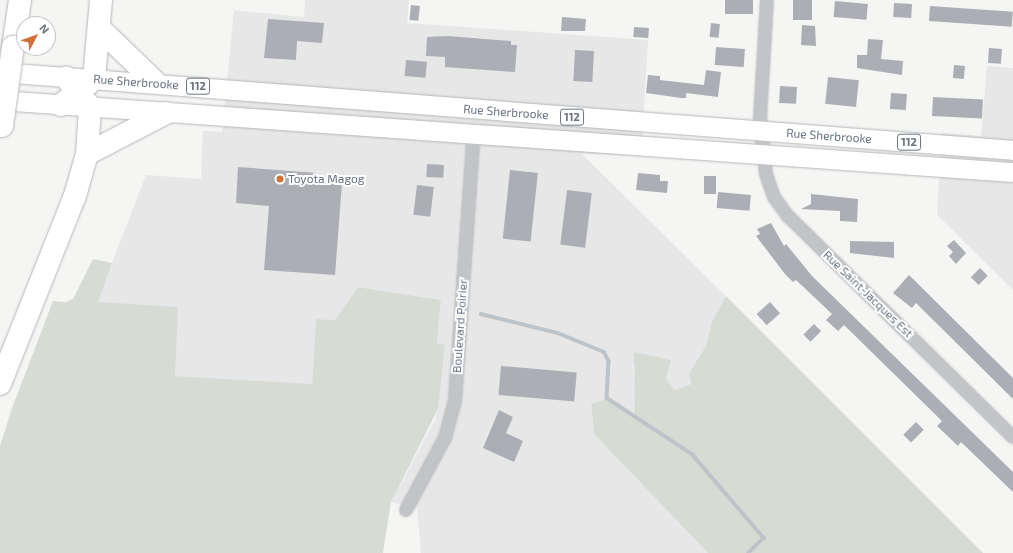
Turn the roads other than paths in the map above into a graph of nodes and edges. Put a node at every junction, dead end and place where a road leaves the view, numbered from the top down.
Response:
1 (20, 0) edge
2 (101, 0) edge
3 (768, 0) edge
4 (100, 29) junction
5 (0, 72) edge
6 (155, 82) junction
7 (78, 92) junction
8 (0, 100) edge
9 (166, 113) junction
10 (761, 131) junction
11 (1, 132) edge
12 (474, 132) junction
13 (1013, 150) edge
14 (763, 153) junction
15 (87, 154) junction
16 (1013, 172) edge
17 (0, 384) edge
18 (1013, 437) edge
19 (406, 510) dead end

1 - 11 highway, bridge
2 - 4 highway
3 - 10 street, Rue Saint-Jacques Est
4 - 6 highway
4 - 7 highway
5 - 7 main road, Rue Sherbrooke / 112
6 - 7 main road, Rue Sherbrooke / 112
6 - 10 main road, Rue Sherbrooke / 112
7 - 8 main road, Rue Sherbrooke / 112
7 - 9 main road, Rue Sherbrooke / 112
7 - 15 highway
9 - 12 main road, Rue Sherbrooke / 112
9 - 15 highway
10 - 13 main road, Rue Sherbrooke / 112
10 - 14 street, Rue Saint-Jacques Est
12 - 14 main road, Rue Sherbrooke / 112
12 - 19 street, Boulevard Poirier
14 - 16 main road, Rue Sherbrooke / 112
14 - 18 street, Rue Saint-Jacques Est
15 - 17 highway

